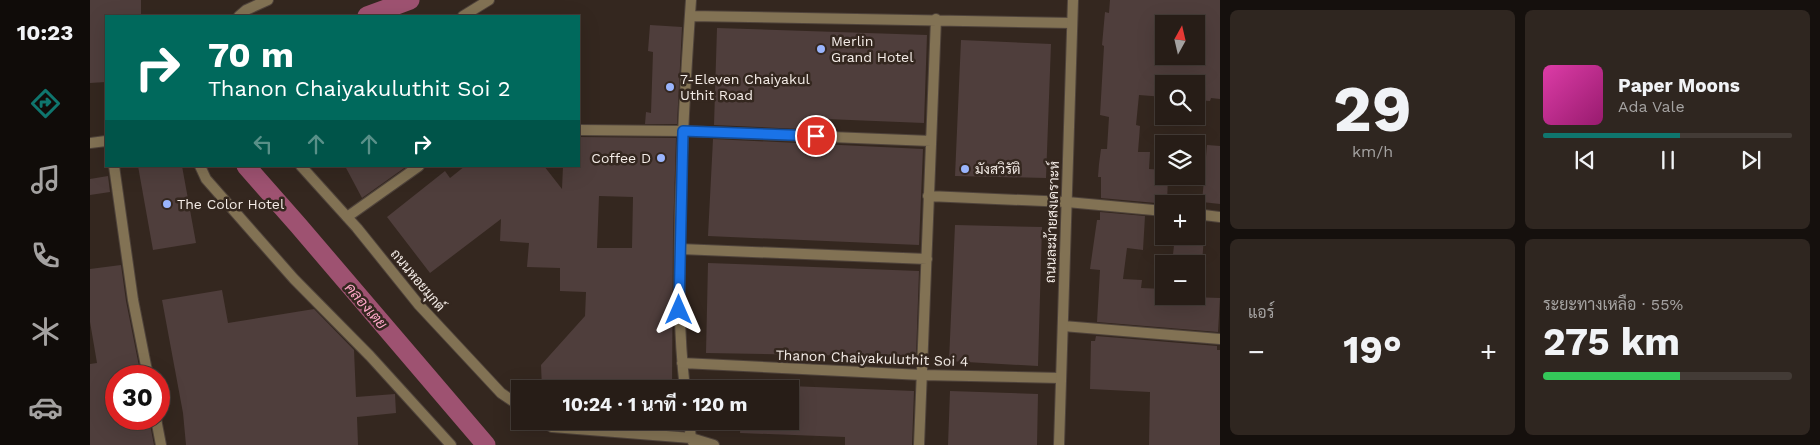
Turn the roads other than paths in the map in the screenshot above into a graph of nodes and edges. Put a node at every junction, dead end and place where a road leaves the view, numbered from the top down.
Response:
1 (268, 0) edge
2 (489, 0) edge
3 (692, 0) edge
4 (1073, 0) edge
5 (240, 15) edge
6 (466, 15) edge
7 (690, 16) junction
8 (936, 19) junction
9 (1072, 23) junction
10 (580, 130) edge
11 (683, 131) junction
12 (105, 141) edge
13 (931, 141) junction
14 (90, 144) edge
15 (114, 167) edge
16 (200, 167) edge
17 (302, 167) edge
18 (418, 167) edge
19 (928, 196) junction
20 (1067, 202) junction
21 (1155, 210) edge
22 (1205, 215) edge
23 (347, 217) junction
24 (1220, 217) edge
25 (680, 249) junction
26 (926, 259) junction
27 (1063, 326) junction
28 (1220, 339) edge
29 (682, 363) junction
30 (146, 365) edge
31 (922, 375) junction
32 (1061, 378) junction
33 (684, 380) edge
34 (511, 400) edge
35 (158, 430) edge
36 (580, 430) edge
37 (693, 442) edge
38 (161, 445) edge
39 (451, 445) edge
40 (714, 445) edge
41 (919, 445) edge
42 (1059, 445) edge

1 - 5 street
2 - 6 street
3 - 7 street
4 - 9 street, ถนนละม้ายสงเคราะห์
7 - 8 street
7 - 11 street
8 - 9 street
8 - 13 street
9 - 20 street, ถนนละม้ายสงเคราะห์
10 - 11 street
11 - 13 street
11 - 25 street
12 - 14 street
13 - 19 street
15 - 30 street
16 - 39 street
17 - 23 street, ถนนหอยมุกต์
18 - 23 street
19 - 20 street
19 - 26 street
20 - 21 street
20 - 27 street, ถนนละม้ายสงเคราะห์
22 - 24 street
23 - 34 street, ถนนหอยมุกต์
25 - 26 street
25 - 29 street
26 - 31 street
27 - 28 street
27 - 32 street, ถนนละม้ายสงเคราะห์
29 - 31 street, Thanon Chaiyakuluthit Soi 4
29 - 33 street
31 - 32 street, Thanon Chaiyakuluthit Soi 4
31 - 41 street
32 - 42 street, ถนนละม้ายสงเคราะห์
35 - 38 street
36 - 37 street
37 - 40 street

